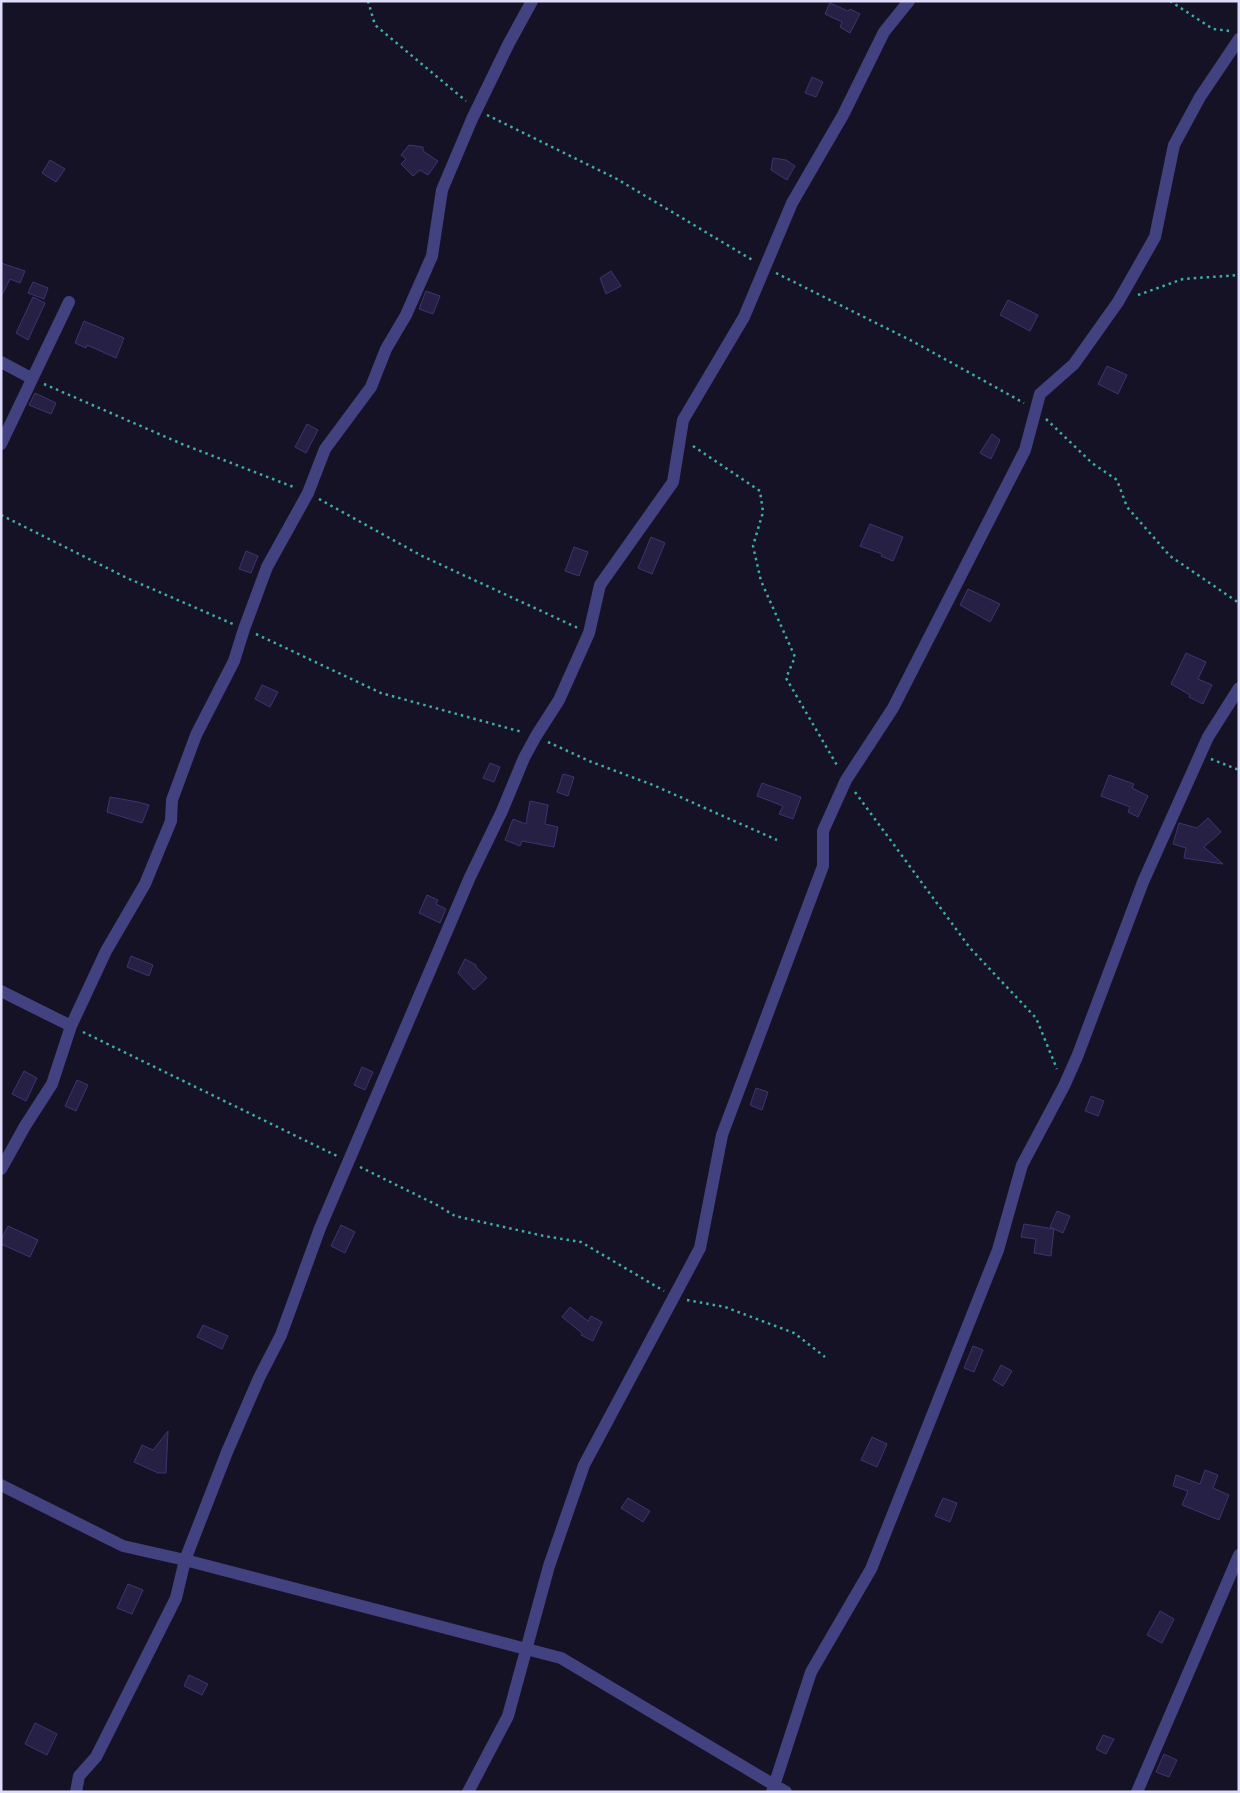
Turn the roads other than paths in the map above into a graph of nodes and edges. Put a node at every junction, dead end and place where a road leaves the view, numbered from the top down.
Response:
1 (532, 1) edge
2 (909, 1) edge
3 (1234, 35) edge
4 (69, 302) dead end
5 (1, 362) edge
6 (32, 378) junction
7 (1, 444) edge
8 (1239, 688) edge
9 (1, 991) edge
10 (71, 1026) junction
11 (1, 1169) edge
12 (1, 1485) edge
13 (1239, 1555) edge
14 (185, 1560) junction
15 (526, 1648) junction
16 (773, 1788) edge
17 (76, 1792) edge
18 (468, 1792) edge
19 (786, 1792) edge
20 (1137, 1792) edge

1 - 10 street
2 - 14 street
3 - 15 street
4 - 6 street
5 - 6 street
6 - 7 street
8 - 16 street
9 - 10 street
10 - 11 street
12 - 14 street
13 - 20 street
14 - 15 street
14 - 17 street
15 - 16 street
15 - 18 street
16 - 19 street

